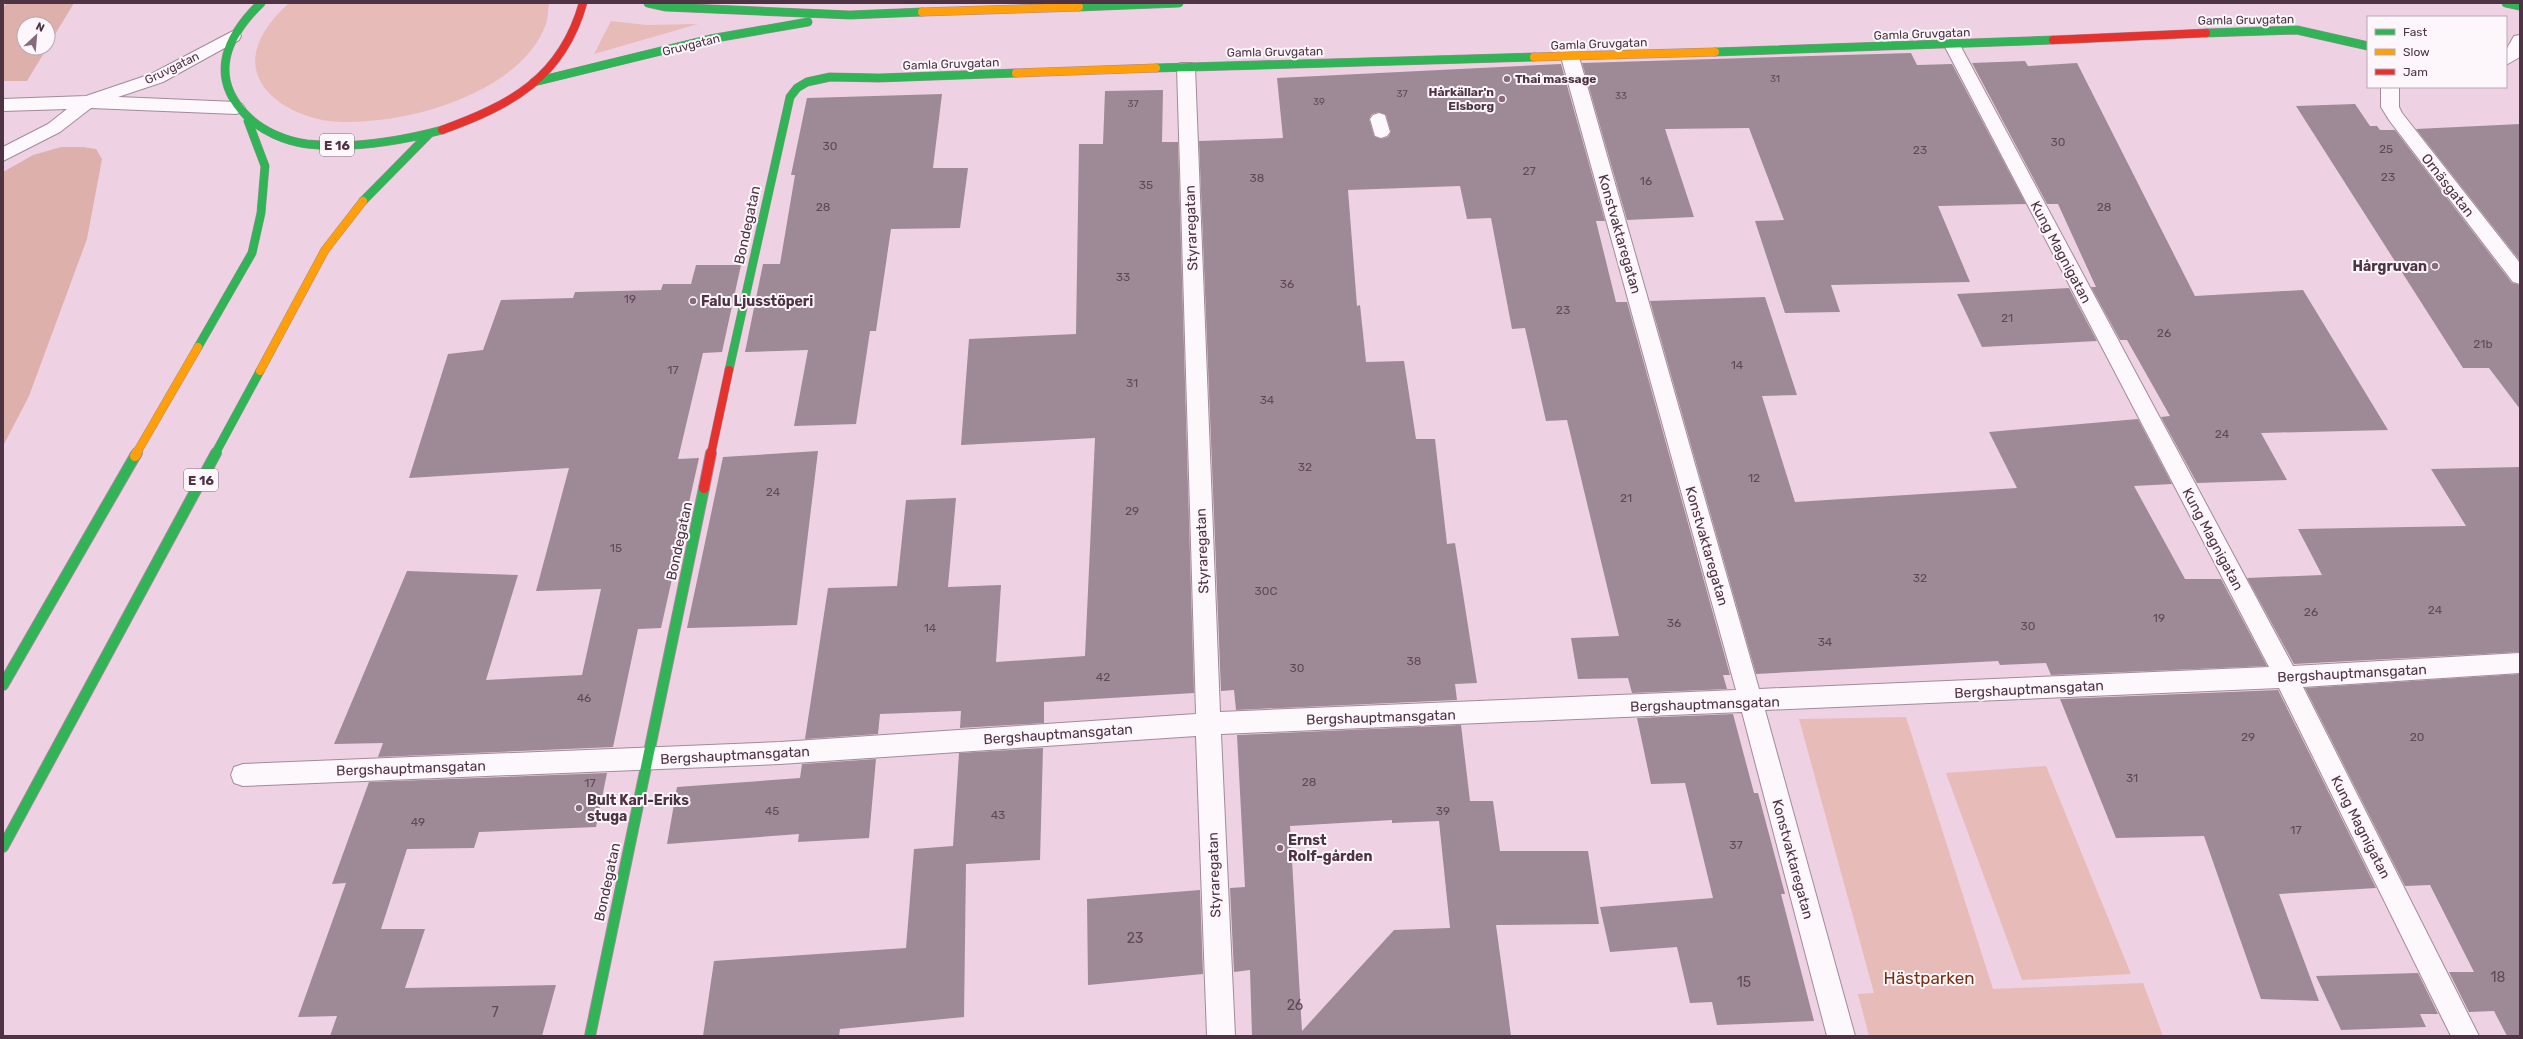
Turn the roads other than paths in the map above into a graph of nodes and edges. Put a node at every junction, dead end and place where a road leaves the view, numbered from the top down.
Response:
1 (254, 3) edge
2 (261, 3) edge
3 (583, 3) edge
4 (648, 3) edge
5 (1179, 3) edge
6 (2506, 3) edge
7 (2516, 3) edge
8 (2520, 6) edge
9 (850, 14) junction
10 (238, 30) junction
11 (2520, 40) edge
12 (1952, 46) junction
13 (2367, 46) edge
14 (1570, 57) junction
15 (2507, 58) edge
16 (2507, 66) edge
17 (1186, 67) junction
18 (2520, 67) edge
19 (828, 78) joint
20 (534, 82) junction
21 (2390, 88) edge
22 (86, 102) junction
23 (3, 105) edge
24 (236, 108) junction
25 (248, 121) junction
26 (429, 134) junction
27 (3, 155) edge
28 (2520, 277) edge
29 (2520, 663) edge
30 (2286, 677) junction
31 (3, 684) edge
32 (1751, 702) junction
33 (1208, 724) junction
34 (646, 759) junction
35 (243, 775) dead end
36 (3, 847) edge
37 (590, 1036) edge
38 (1221, 1036) edge
39 (1841, 1036) edge
40 (2466, 1036) edge

1 - 10 main road, E 16
2 - 10 main road, E 16
3 - 20 main road, E 16
4 - 9 main road, Gruvgatan
5 - 9 main road, Gruvgatan
6 - 8 main road
7 - 8 main road
9 - 20 main road, Gruvgatan
10 - 22 street, Gruvgatan
10 - 24 main road, E 16
11 - 15 street
12 - 13 main road, Gamla Gruvgatan
12 - 14 main road, Gamla Gruvgatan
12 - 30 street, Kung Magnigatan
14 - 17 main road, Gamla Gruvgatan
14 - 32 street, Konstvaktaregatan
16 - 18 street
17 - 19 main road, Gamla Gruvgatan
17 - 33 street, Styraregatan
19 - 34 main road, Bondegatan
20 - 26 main road, E 16
21 - 28 street, Ornäsgatan
22 - 23 street, Gruvgatan
22 - 24 street, Gruvgatan
22 - 27 street
24 - 25 main road, E 16
25 - 26 main road, E 16
25 - 31 main road, E 16
26 - 36 main road, E 16
29 - 30 street, Bergshauptmansgatan
30 - 32 street, Bergshauptmansgatan
30 - 40 street, Kung Magnigatan
32 - 33 street, Bergshauptmansgatan
32 - 39 street, Konstvaktaregatan
33 - 34 street, Bergshauptmansgatan
33 - 38 street, Styraregatan
34 - 35 street, Bergshauptmansgatan
34 - 37 main road, Bondegatan

